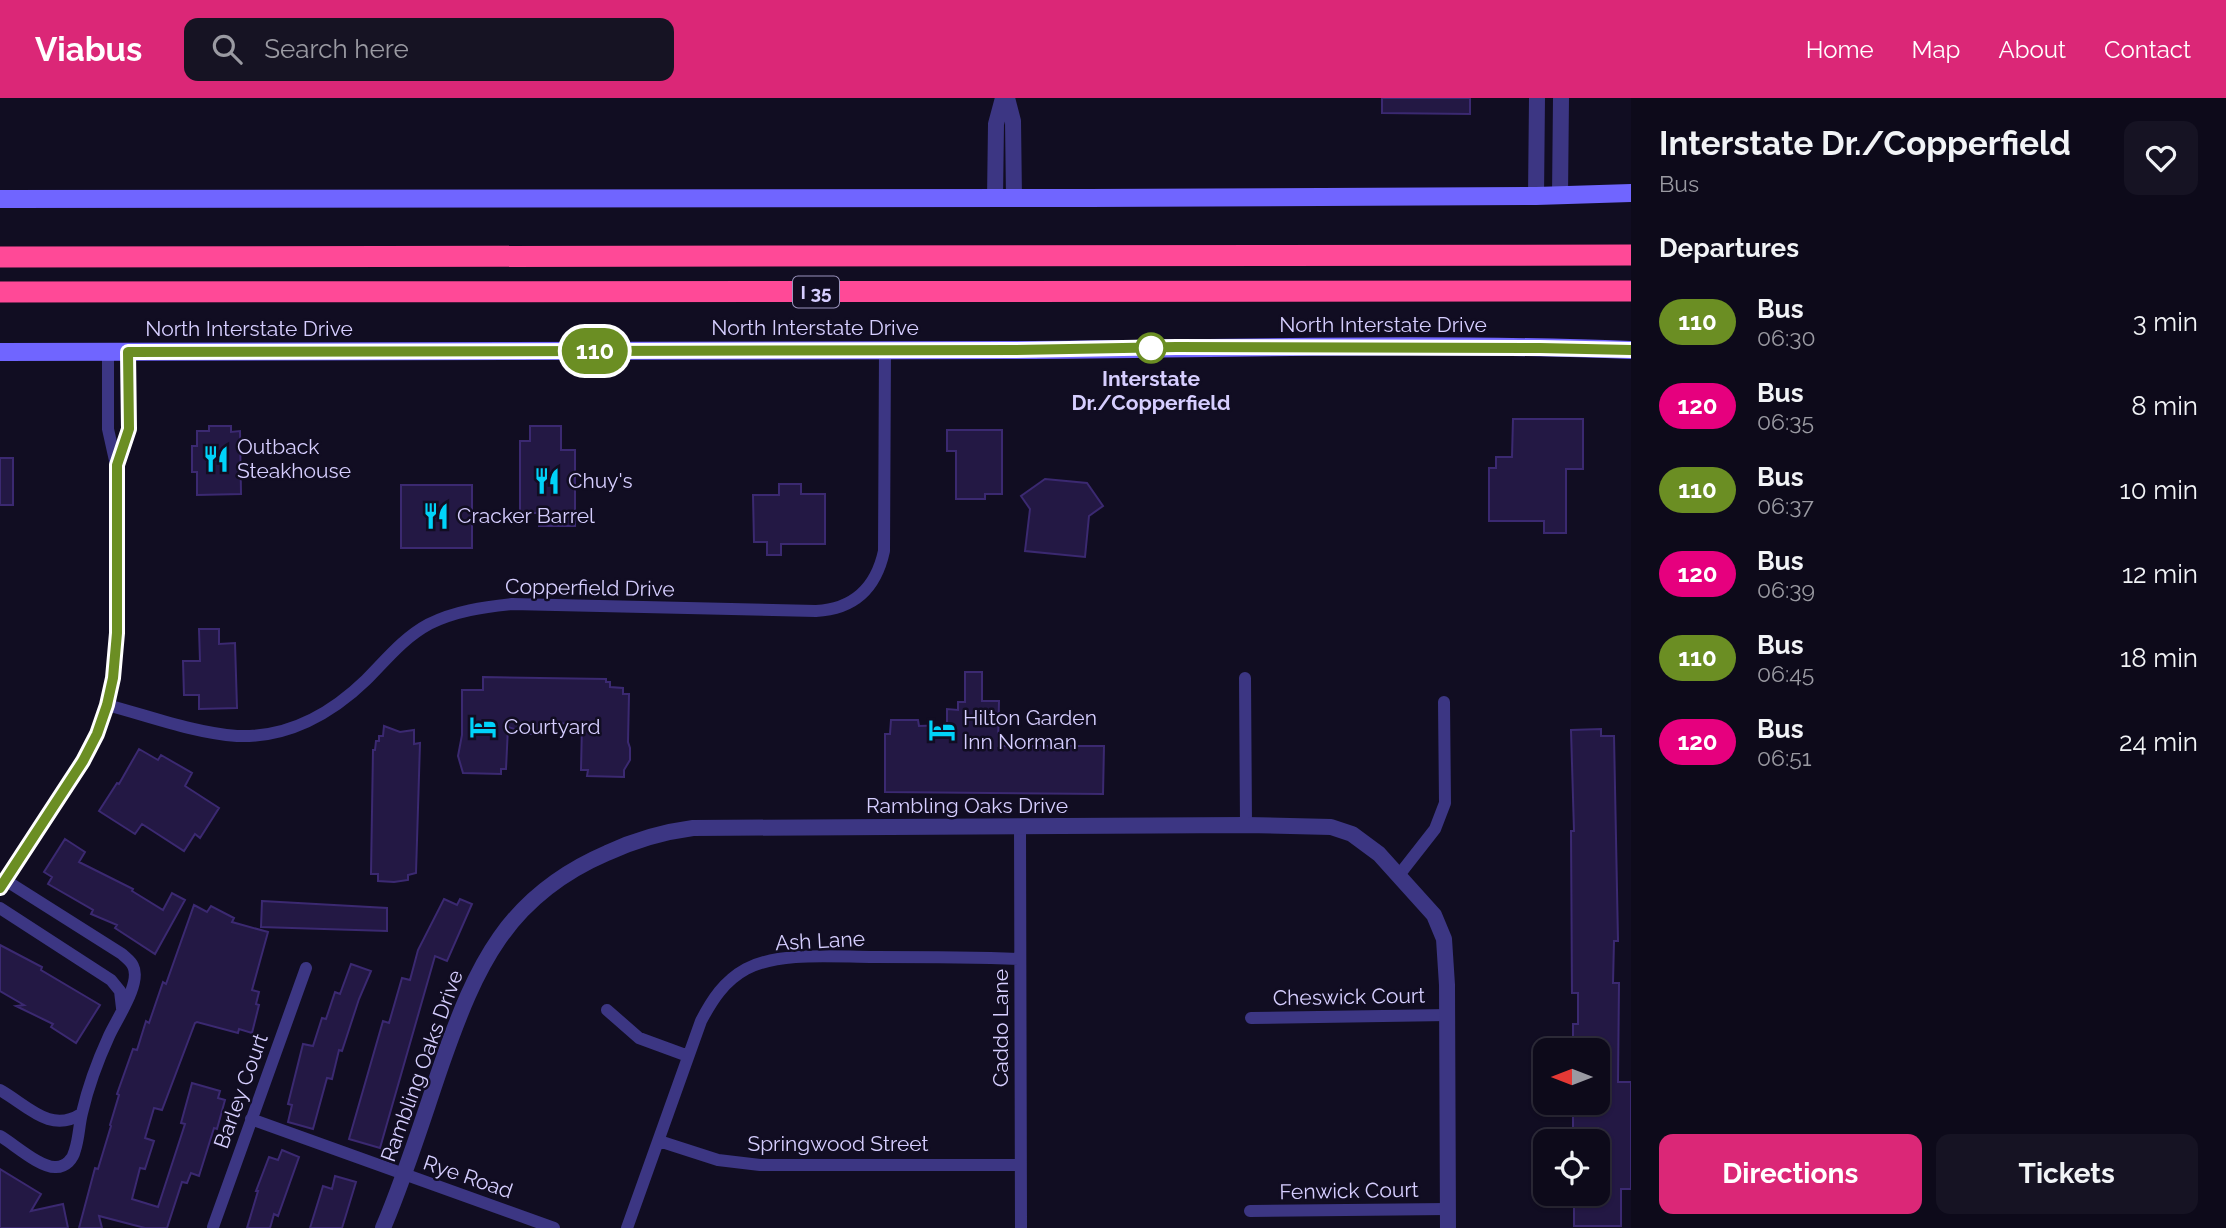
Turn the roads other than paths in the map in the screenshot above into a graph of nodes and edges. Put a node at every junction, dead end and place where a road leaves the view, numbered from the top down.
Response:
1 (1005, 98) edge
2 (1537, 98) edge
3 (1561, 98) edge
4 (1631, 193) edge
5 (1536, 196) junction
6 (1560, 196) junction
7 (995, 198) junction
8 (1014, 198) junction
9 (0, 199) edge
10 (1631, 255) edge
11 (0, 257) edge
12 (1631, 291) edge
13 (0, 292) edge
14 (886, 350) junction
15 (1631, 350) edge
16 (0, 352) edge
17 (108, 352) junction
18 (128, 352) junction
19 (117, 465) junction
20 (1245, 678) dead end
21 (1444, 702) dead end
22 (107, 705) junction
23 (1245, 825) junction
24 (1020, 827) junction
25 (1399, 875) junction
26 (3, 884) edge
27 (0, 908) edge
28 (1020, 958) junction
29 (306, 968) dead end
30 (122, 1009) junction
31 (607, 1010) dead end
32 (1448, 1015) junction
33 (1251, 1018) dead end
34 (688, 1056) junction
35 (0, 1090) edge
36 (81, 1114) junction
37 (251, 1118) junction
38 (0, 1136) edge
39 (659, 1141) junction
40 (1020, 1165) junction
41 (404, 1175) junction
42 (1448, 1209) junction
43 (1250, 1211) dead end
44 (213, 1227) edge
45 (383, 1228) edge
46 (554, 1228) edge
47 (626, 1228) edge
48 (1021, 1228) edge
49 (1448, 1228) edge

1 - 7 street
1 - 8 street
2 - 5 street
3 - 6 street
4 - 6 main road
5 - 6 main road
5 - 8 main road
7 - 8 main road
7 - 9 main road
10 - 11 highway, I 35
12 - 13 highway, I 35
14 - 15 main road, North Interstate Drive
14 - 18 main road, North Interstate Drive
14 - 22 street, Copperfield Drive
16 - 17 main road, North Interstate Drive
17 - 18 main road, North Interstate Drive
17 - 19 street
18 - 19 street
19 - 22 street
20 - 23 street
21 - 25 street
22 - 26 street
23 - 24 street, Rambling Oaks Drive
23 - 25 street, Rambling Oaks Drive
24 - 28 street, Caddo Lane
24 - 41 street, Rambling Oaks Drive
25 - 32 street, Rambling Oaks Drive
26 - 30 street
27 - 30 street
28 - 34 street, Ash Lane
28 - 40 street, Caddo Lane
29 - 37 street, Barley Court
30 - 36 street
31 - 34 street
32 - 33 street, Cheswick Court
32 - 42 street, Rambling Oaks Drive
34 - 39 street, Ash Lane
35 - 36 street
36 - 38 street
37 - 41 street, Rye Road
37 - 44 street, Barley Court
39 - 40 street, Springwood Street
39 - 47 street, Ash Lane
40 - 48 street, Caddo Lane
41 - 45 street, Rambling Oaks Drive
41 - 46 street, Rye Road
42 - 43 street, Fenwick Court
42 - 49 street, Rambling Oaks Drive

